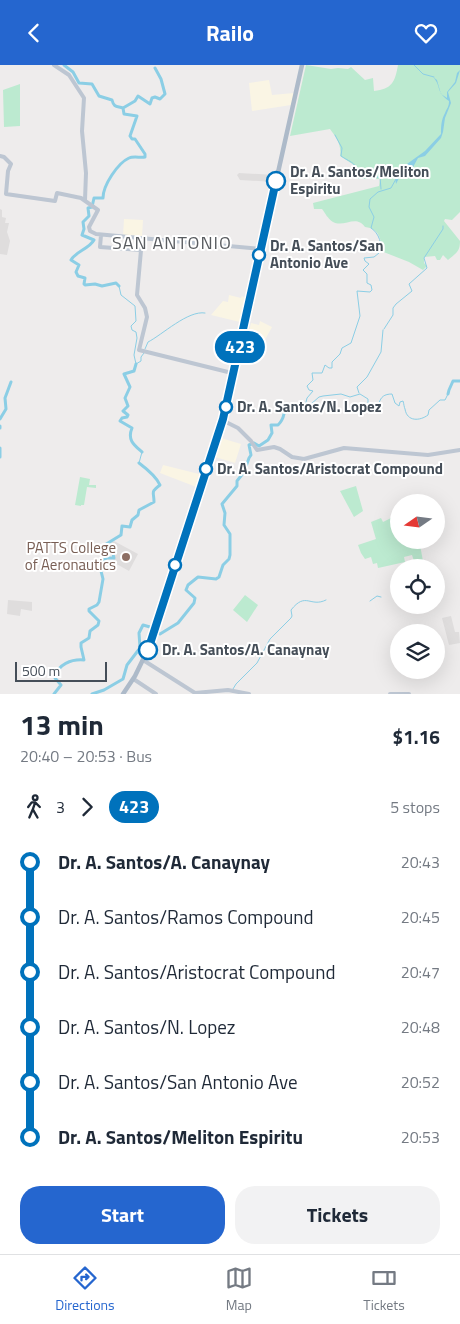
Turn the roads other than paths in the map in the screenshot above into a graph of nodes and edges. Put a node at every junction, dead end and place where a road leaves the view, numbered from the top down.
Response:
1 (54, 65) edge
2 (304, 65) edge
3 (0, 156) edge
4 (85, 200) junction
5 (101, 235) junction
6 (142, 239) junction
7 (261, 249) junction
8 (141, 250) junction
9 (233, 373) junction
10 (223, 420) junction
11 (460, 450) edge
12 (144, 661) junction
13 (135, 680) junction
14 (241, 693) edge
15 (124, 694) edge
16 (156, 694) edge
17 (249, 694) edge
18 (390, 694) edge
19 (409, 694) edge

1 - 4 street
2 - 7 main road
3 - 4 street
4 - 5 street
5 - 6 street
5 - 8 street
6 - 7 street
6 - 8 street
7 - 9 main road
8 - 9 street
9 - 10 main road
10 - 11 street
10 - 12 main road
12 - 13 main road
12 - 14 street
12 - 15 main road
13 - 15 main road
13 - 16 street
14 - 17 street
18 - 19 street

